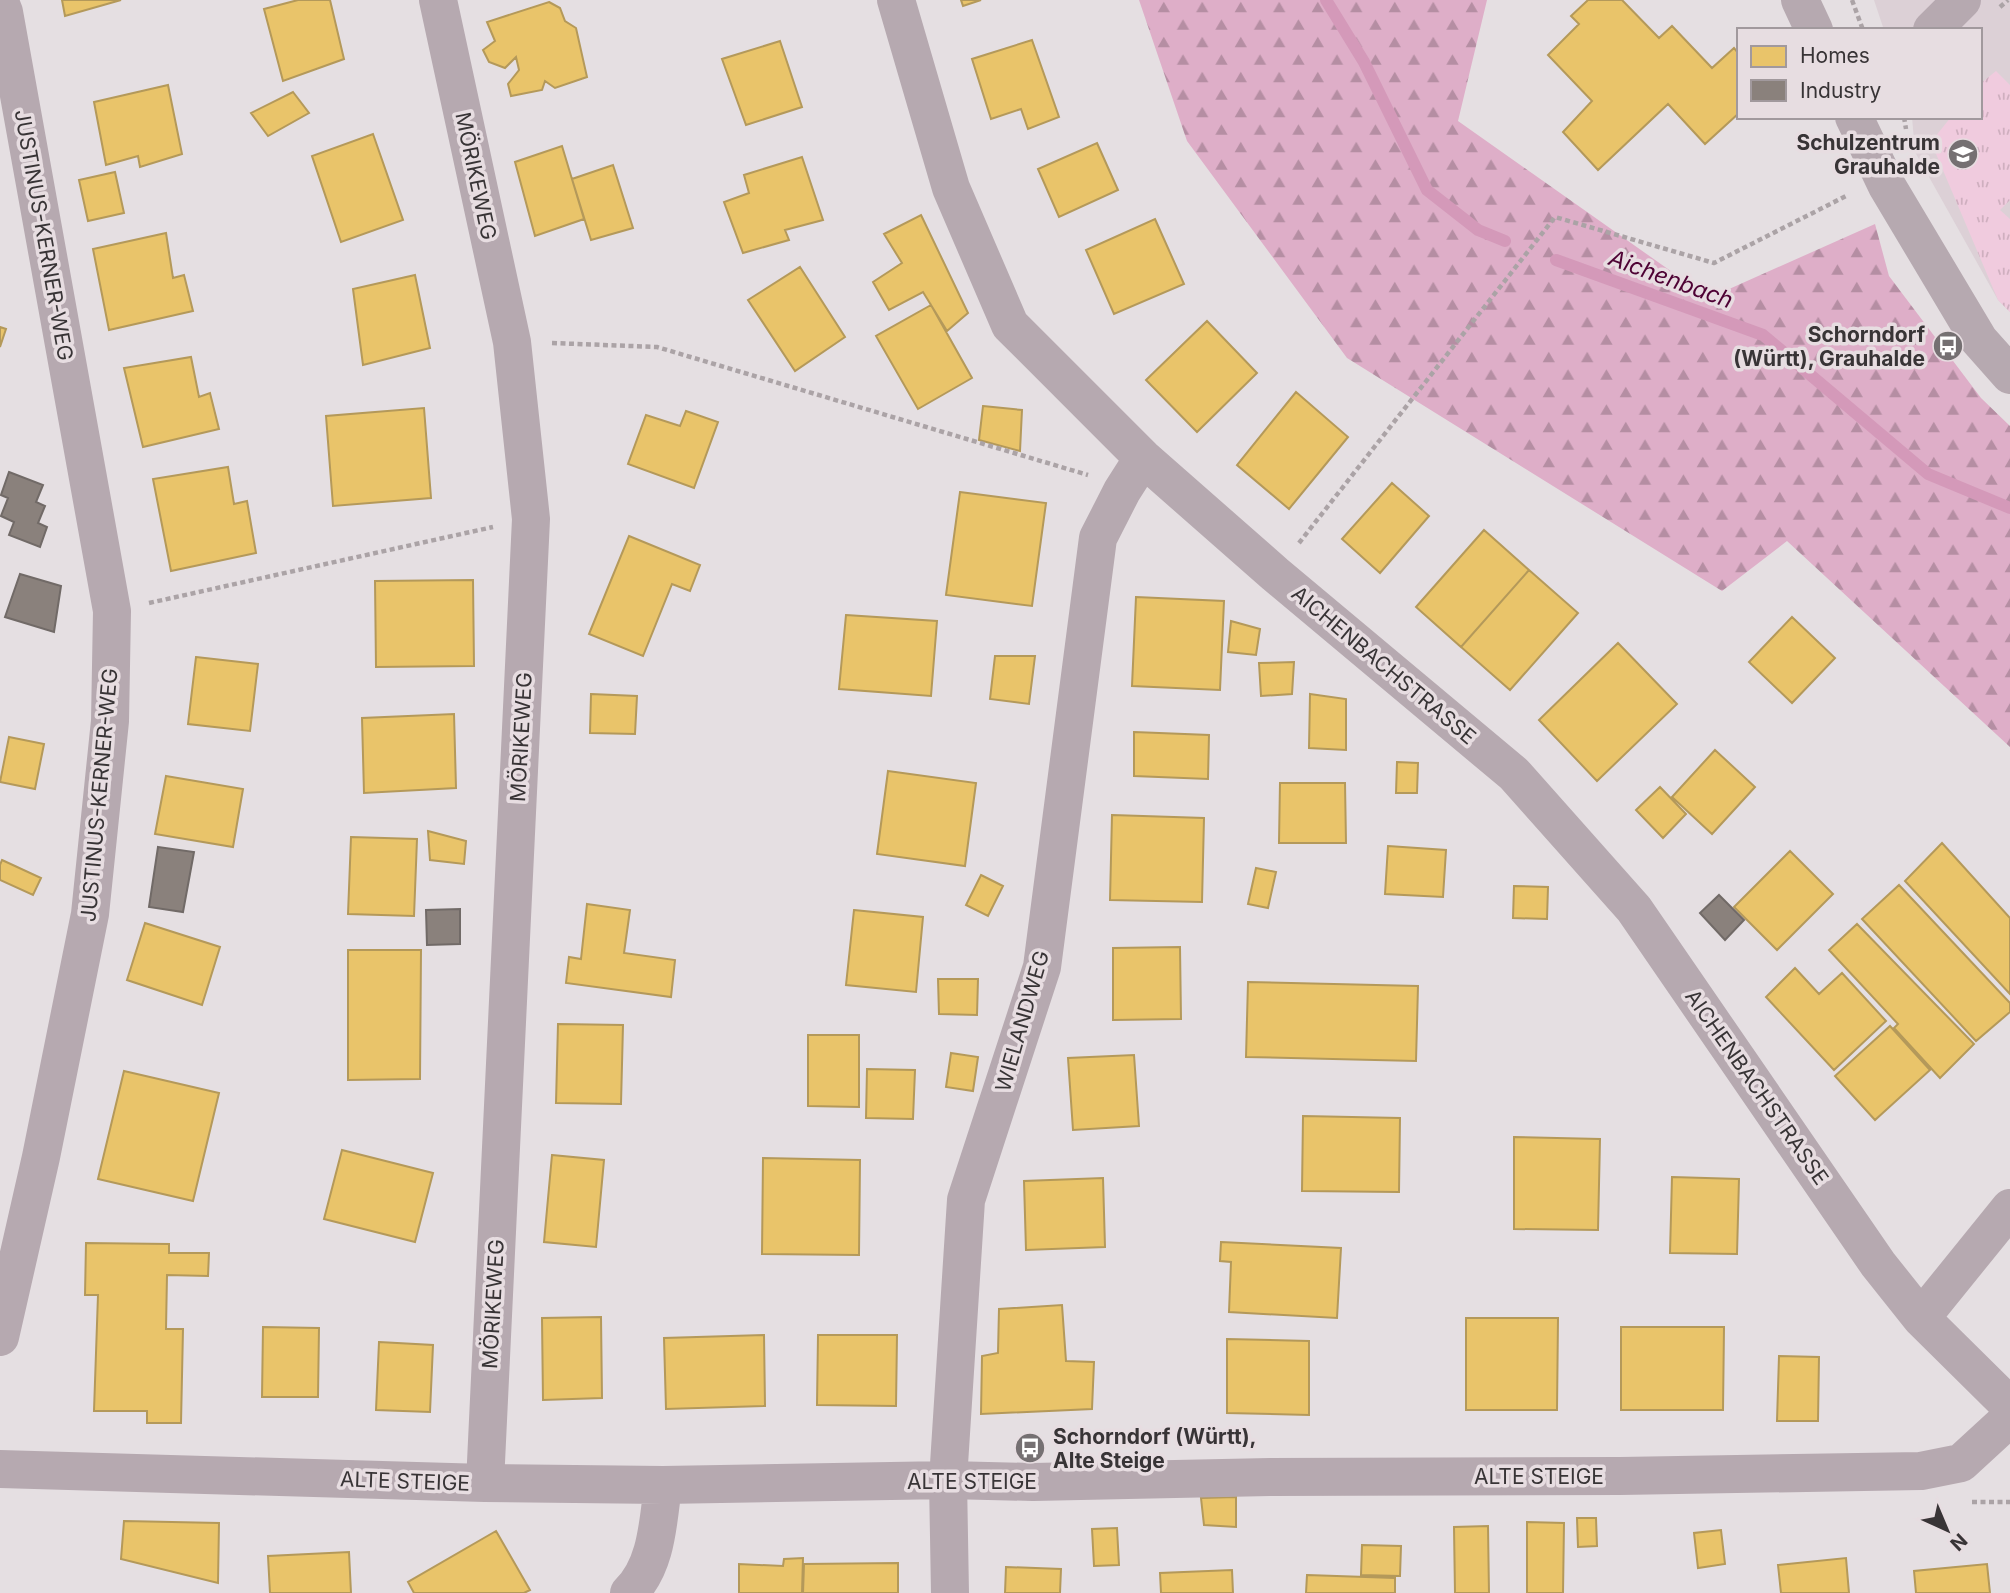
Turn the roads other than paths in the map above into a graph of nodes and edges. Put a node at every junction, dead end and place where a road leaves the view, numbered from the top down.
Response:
1 (438, 0) edge
2 (897, 0) edge
3 (1800, 0) edge
4 (1962, 0) edge
5 (0, 2) edge
6 (1813, 28) edge
7 (1934, 28) edge
8 (1855, 119) edge
9 (2010, 375) edge
10 (1143, 458) junction
11 (2010, 1209) edge
12 (1921, 1318) junction
13 (0, 1337) edge
14 (2010, 1406) edge
15 (2010, 1418) edge
16 (0, 1469) edge
17 (948, 1480) junction
18 (485, 1483) junction
19 (663, 1485) junction
20 (629, 1593) edge
21 (950, 1593) edge

1 - 18 street, MÖRIKEWEG
2 - 10 street, AICHENBACHSTRASSE
3 - 6 street
4 - 7 street
5 - 13 street, JUSTINUS-KERNER-WEG
8 - 9 street
10 - 12 street, AICHENBACHSTRASSE
10 - 17 street, WIELANDWEG
11 - 12 street
12 - 14 street, AICHENBACHSTRASSE
15 - 17 street, ALTE STEIGE
16 - 18 street, ALTE STEIGE
17 - 19 street, ALTE STEIGE
17 - 21 street, WIELANDWEG
18 - 19 street, ALTE STEIGE
19 - 20 street

